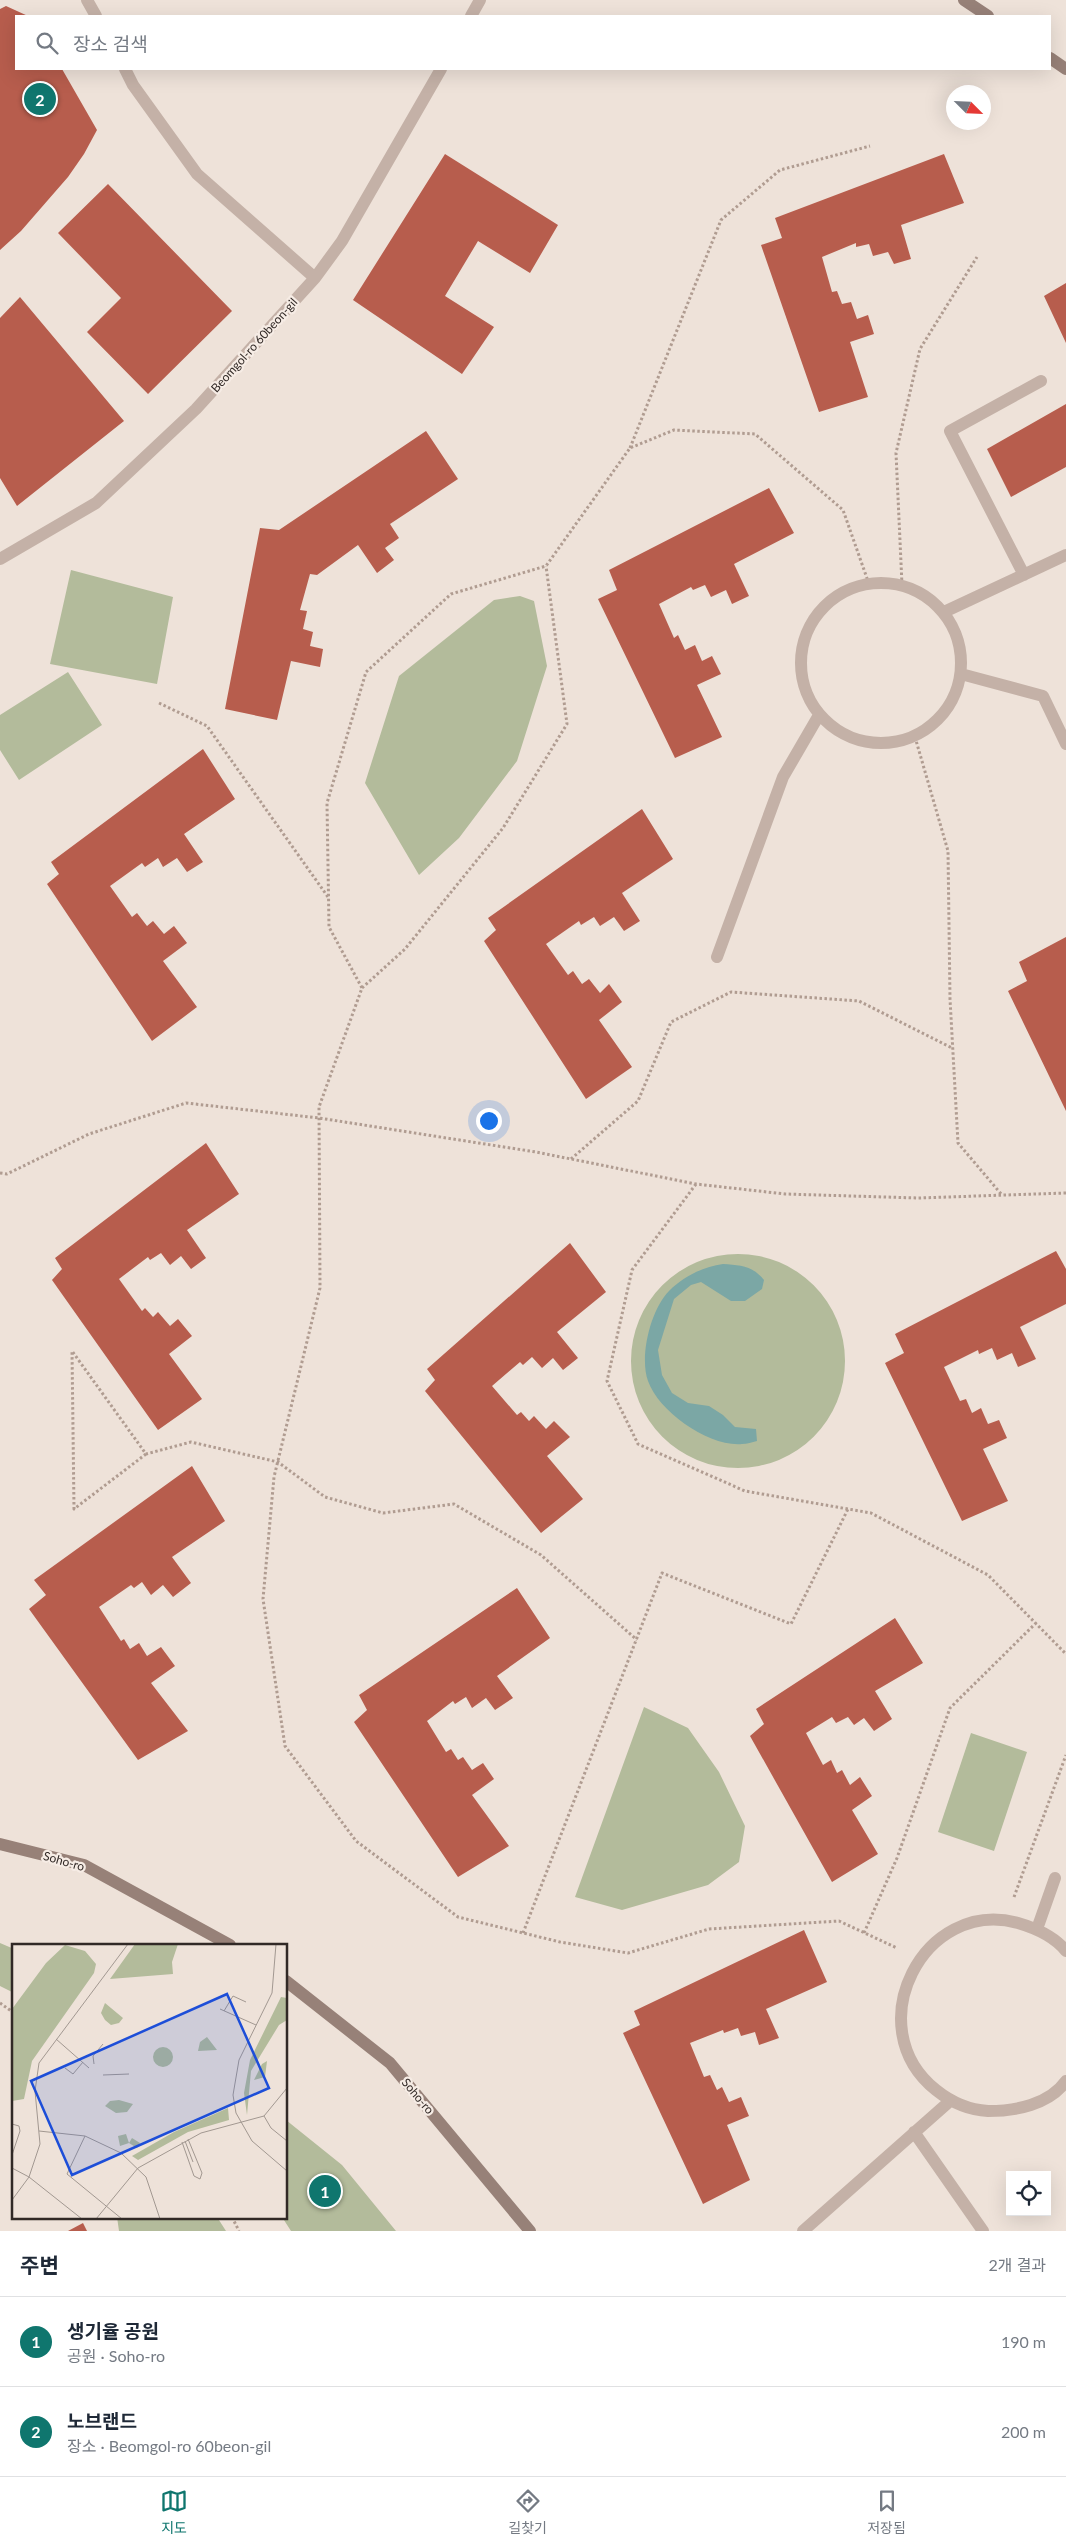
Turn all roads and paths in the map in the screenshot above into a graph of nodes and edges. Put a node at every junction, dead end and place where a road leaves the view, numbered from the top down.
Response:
1 (88, 0) edge
2 (480, 0) edge
3 (964, 0) edge
4 (96, 15) edge
5 (472, 15) edge
6 (986, 15) edge
7 (1051, 59) edge
8 (1066, 69) edge
9 (126, 70) edge
10 (440, 70) edge
11 (870, 146) dead end
12 (977, 258) dead end
13 (315, 278) junction
14 (1042, 381) dead end
15 (630, 448) junction
16 (1066, 555) edge
17 (0, 559) edge
18 (546, 566) junction
19 (1024, 575) junction
20 (869, 584) junction
21 (902, 585) junction
22 (944, 612) junction
23 (961, 674) junction
24 (159, 703) dead end
25 (819, 715) junction
26 (915, 736) junction
27 (1066, 744) edge
28 (329, 898) junction
29 (716, 957) dead end
30 (362, 988) junction
31 (953, 1048) junction
32 (319, 1118) junction
33 (571, 1159) junction
34 (0, 1173) edge
35 (696, 1184) junction
36 (1066, 1193) edge
37 (1002, 1195) junction
38 (146, 1454) junction
39 (278, 1462) junction
40 (848, 1509) junction
41 (1036, 1623) junction
42 (636, 1640) junction
43 (1066, 1654) edge
44 (1066, 1755) edge
45 (0, 1844) edge
46 (1055, 1878) dead end
47 (1006, 1920) junction
48 (1037, 1929) junction
49 (523, 1933) junction
50 (864, 1933) junction
51 (228, 1944) edge
52 (1066, 1951) edge
53 (919, 1958) junction
54 (288, 1984) edge
55 (0, 2003) edge
56 (12, 2012) edge
57 (1066, 2081) edge
58 (950, 2100) junction
59 (914, 2132) junction
60 (232, 2218) edge
61 (239, 2231) edge
62 (530, 2231) edge
63 (803, 2231) edge
64 (984, 2231) edge

1 - 4 street
2 - 5 street
3 - 6 street
7 - 8 street
9 - 13 street
10 - 13 street, Beomgol-ro 60beon-gil
11 - 15 path
12 - 21 path
13 - 17 street, Beomgol-ro 60beon-gil
14 - 19 street
15 - 18 path
15 - 20 path
16 - 19 street
18 - 28 path
18 - 30 path
19 - 22 street
20 - 21 street
20 - 25 street
21 - 22 street
22 - 23 street
23 - 26 street
23 - 27 street
24 - 28 path
25 - 26 street
25 - 29 street
26 - 31 path
28 - 30 path
30 - 32 path
31 - 33 path
31 - 37 path
32 - 33 path
32 - 34 path
32 - 39 path
33 - 35 path
35 - 37 path
35 - 40 path
36 - 37 path
38 - 38 path
38 - 39 path
39 - 42 path
39 - 49 path
40 - 41 path
40 - 42 path
41 - 43 path
41 - 50 path
42 - 49 path
44 - 47 path
45 - 51 street, Soho-ro
46 - 48 street
47 - 48 street
47 - 53 street
48 - 52 street
49 - 50 path
50 - 53 path
53 - 58 street
54 - 62 street, Soho-ro
55 - 56 path
57 - 58 street
58 - 59 street
59 - 63 street
59 - 64 street
60 - 61 path

